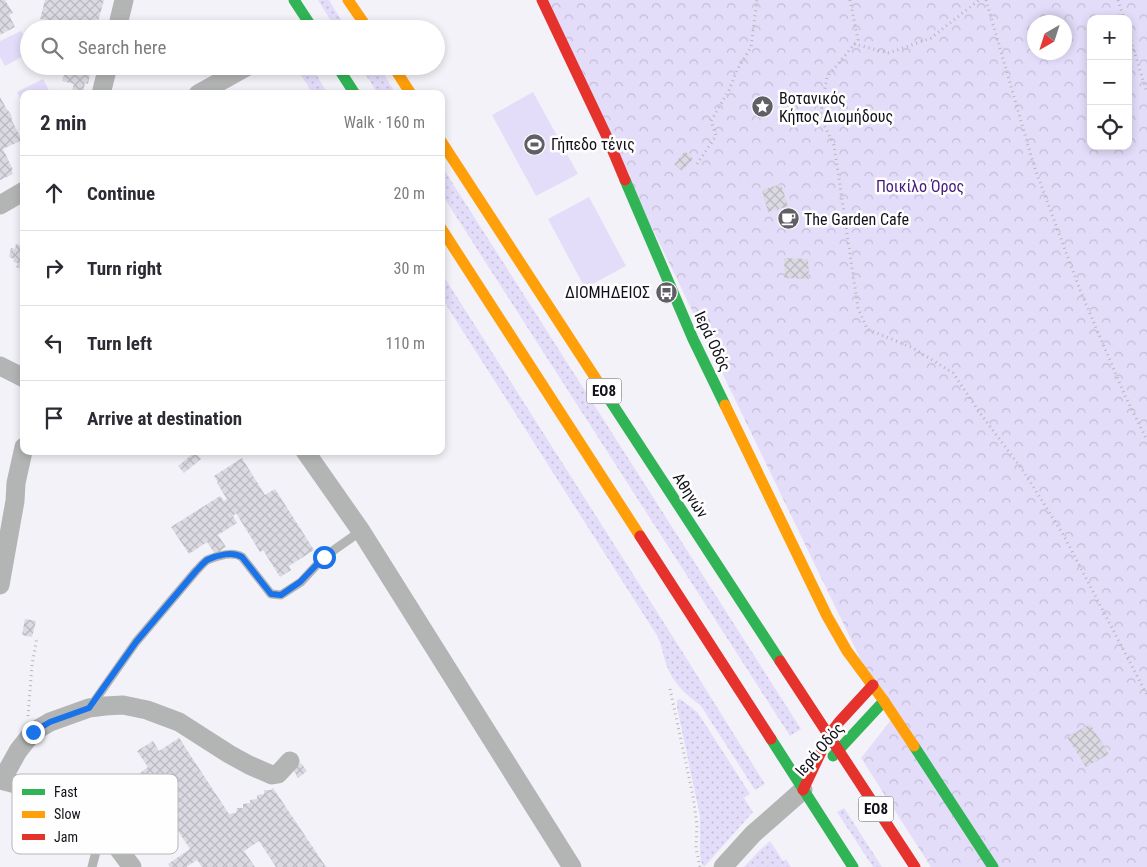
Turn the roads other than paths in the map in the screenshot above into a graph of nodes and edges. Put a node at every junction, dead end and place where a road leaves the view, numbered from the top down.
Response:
1 (124, 0) edge
2 (294, 0) edge
3 (348, 0) edge
4 (542, 0) edge
5 (119, 20) edge
6 (307, 20) edge
7 (362, 20) edge
8 (106, 75) edge
9 (232, 75) edge
10 (343, 75) edge
11 (399, 75) edge
12 (102, 90) edge
13 (205, 90) edge
14 (352, 90) edge
15 (408, 90) edge
16 (445, 147) edge
17 (20, 193) edge
18 (0, 205) edge
19 (445, 234) edge
20 (0, 366) edge
21 (20, 376) edge
22 (22, 455) edge
23 (308, 455) edge
24 (16, 483) junction
25 (0, 493) edge
26 (362, 531) junction
27 (0, 585) edge
28 (873, 685) junction
29 (884, 701) junction
30 (89, 708) junction
31 (829, 735) junction
32 (838, 750) junction
33 (290, 761) dead end
34 (1, 780) edge
35 (803, 790) junction
36 (95, 854) edge
37 (122, 854) edge
38 (92, 867) edge
39 (132, 867) edge
40 (572, 867) edge
41 (723, 867) edge
42 (853, 867) edge
43 (914, 867) edge
44 (992, 867) edge

1 - 5 street
2 - 6 main road
3 - 7 main road
4 - 28 main road, Ιερά Οδός
8 - 12 street
9 - 13 street
10 - 14 main road
11 - 15 main road
16 - 31 main road, Αθηνών / ΕΟ8
17 - 18 street
19 - 35 main road
20 - 21 street
22 - 24 street
23 - 26 street
24 - 25 street
24 - 27 street
26 - 30 lane
26 - 40 street
28 - 29 main road, Ιερά Οδός
28 - 31 main road, Ιερά Οδός
29 - 32 main road, Ιερά Οδός
29 - 44 main road, Ιερά Οδός
30 - 33 street
30 - 34 street
31 - 32 main road, Αθηνών / ΕΟ8
31 - 35 main road, Ιερά Οδός
32 - 35 main road, Ιερά Οδός
32 - 43 main road, Αθηνών / ΕΟ8
35 - 41 street
35 - 42 main road
36 - 38 lane
37 - 39 street

